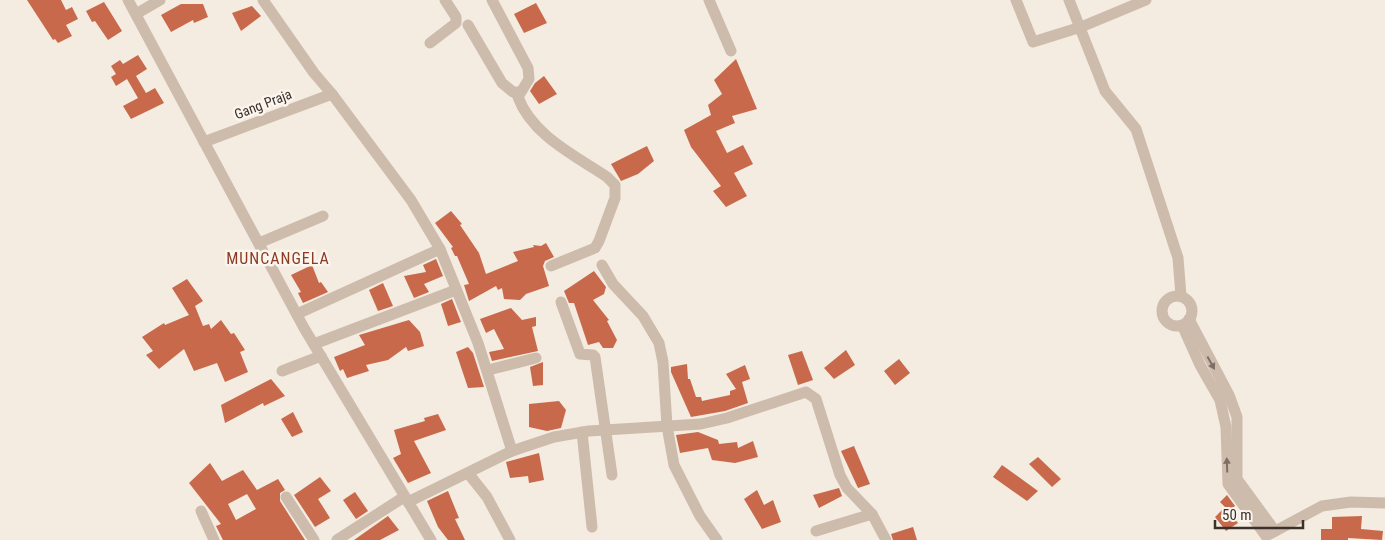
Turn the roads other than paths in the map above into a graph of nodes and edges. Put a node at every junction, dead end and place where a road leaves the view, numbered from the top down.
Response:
1 (128, 0) edge
2 (160, 0) edge
3 (264, 0) edge
4 (445, 0) edge
5 (492, 0) edge
6 (709, 0) edge
7 (1016, 0) edge
8 (1069, 0) edge
9 (1146, 0) edge
10 (136, 14) junction
11 (468, 25) dead end
12 (1080, 27) junction
13 (430, 42) dead end
14 (731, 51) dead end
15 (519, 92) junction
16 (332, 94) junction
17 (204, 142) junction
18 (323, 216) dead end
19 (259, 243) junction
20 (440, 249) junction
21 (602, 265) dead end
22 (551, 266) dead end
23 (456, 290) junction
24 (1181, 296) junction
25 (560, 302) dead end
26 (297, 314) junction
27 (1186, 322) junction
28 (314, 344) junction
29 (321, 356) junction
30 (536, 358) dead end
31 (488, 370) junction
32 (282, 371) dead end
33 (667, 426) junction
34 (604, 430) junction
35 (582, 432) junction
36 (512, 451) junction
37 (468, 473) junction
38 (612, 475) dead end
39 (286, 497) dead end
40 (406, 499) junction
41 (1385, 503) edge
42 (201, 511) dead end
43 (872, 514) junction
44 (592, 527) dead end
45 (816, 531) dead end
46 (1265, 537) edge
47 (214, 540) edge
48 (314, 540) edge
49 (337, 540) edge
50 (431, 540) edge
51 (510, 540) edge
52 (717, 540) edge
53 (886, 540) edge

1 - 10 street
2 - 10 street
3 - 16 street
4 - 13 street
5 - 15 street
6 - 14 street
7 - 12 street
8 - 12 street
9 - 12 street
10 - 17 street
11 - 15 street
12 - 24 street
15 - 22 street
16 - 17 street, Gang Praja
16 - 20 street
17 - 19 street
18 - 19 street
19 - 26 street
20 - 23 street
20 - 26 street
21 - 33 street
23 - 28 street
23 - 31 street
24 - 27 street
24 - 27 street
25 - 34 street
26 - 28 street
27 - 46 street
28 - 29 street
29 - 32 street
29 - 40 street
30 - 31 street
31 - 36 street
33 - 34 street
33 - 43 street
33 - 52 street
34 - 35 street
34 - 38 street
35 - 36 street
35 - 44 street
36 - 37 street
37 - 40 street
37 - 51 street
39 - 48 street
40 - 49 street
40 - 50 street
41 - 46 street
42 - 47 street
43 - 45 street
43 - 53 street

